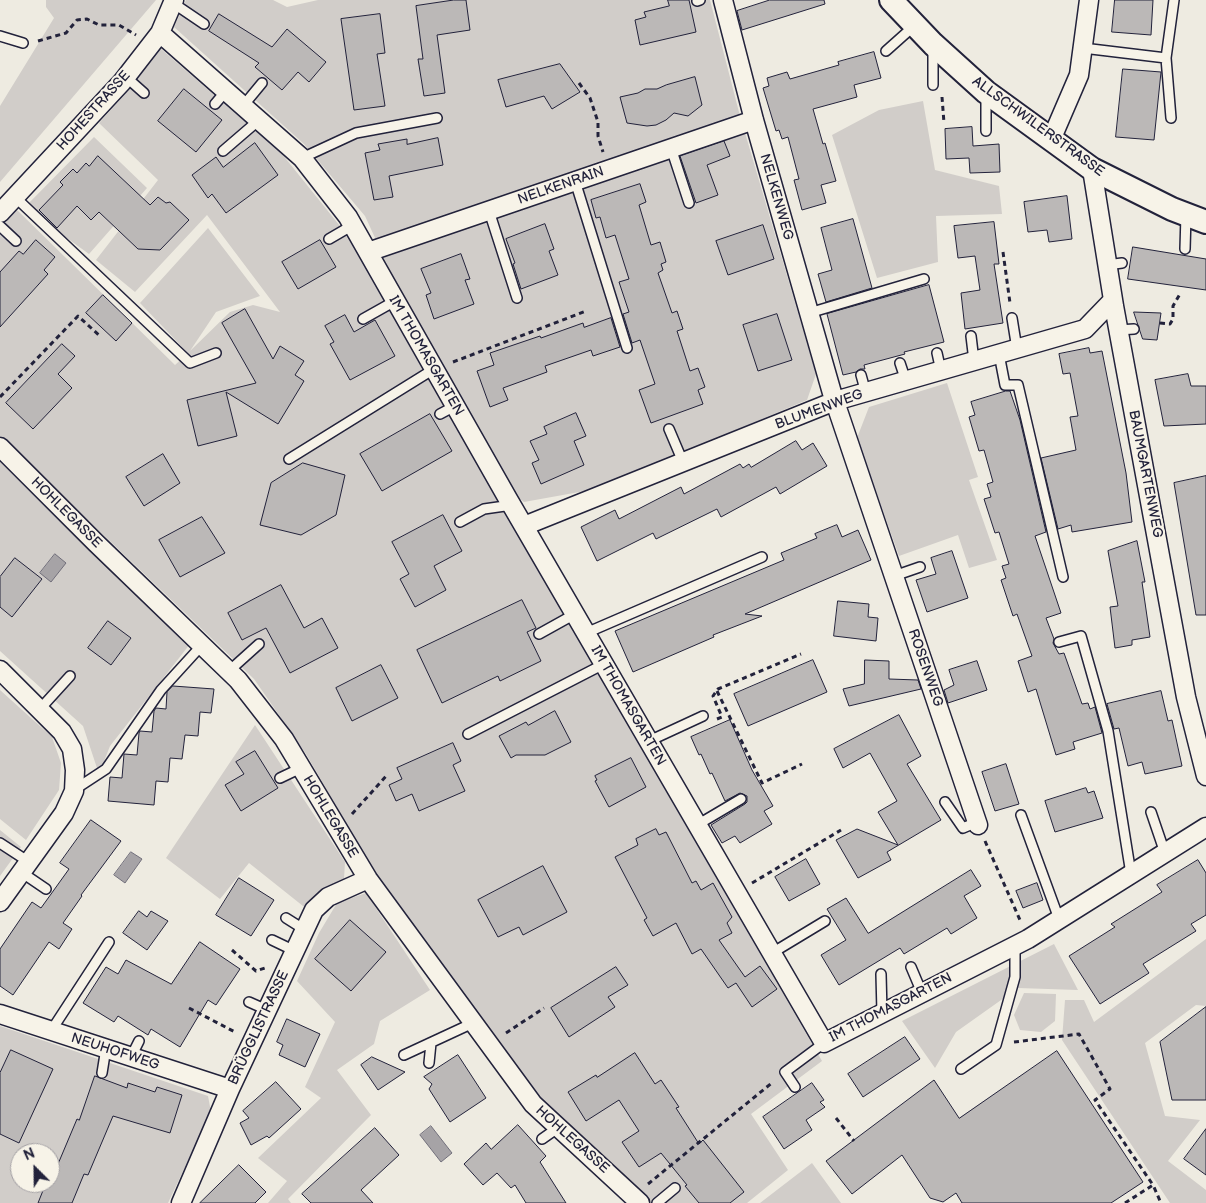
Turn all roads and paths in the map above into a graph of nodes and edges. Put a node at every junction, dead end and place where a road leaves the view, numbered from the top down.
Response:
1 (723, 0) edge
2 (891, 0) edge
3 (1089, 0) edge
4 (1174, 0) edge
5 (174, 2) edge
6 (204, 24) dead end
7 (914, 26) junction
8 (0, 36) edge
9 (156, 39) junction
10 (23, 44) joint
11 (933, 44) junction
12 (1083, 48) junction
13 (886, 51) dead end
14 (1166, 58) junction
15 (126, 77) junction
16 (262, 83) dead end
17 (579, 83) dead end
18 (933, 85) joint
19 (986, 92) junction
20 (144, 93) dead end
21 (243, 106) junction
22 (437, 118) dead end
23 (1171, 118) dead end
24 (259, 120) junction
25 (754, 120) junction
26 (944, 123) dead end
27 (986, 131) dead end
28 (1051, 140) junction
29 (671, 148) junction
30 (223, 151) dead end
31 (302, 158) junction
32 (609, 169) junction
33 (1092, 170) junction
34 (575, 181) junction
35 (15, 197) junction
36 (689, 203) dead end
37 (489, 211) junction
38 (0, 213) edge
39 (1196, 218) edge
40 (353, 225) junction
41 (0, 226) edge
42 (329, 239) dead end
43 (16, 241) dead end
44 (1186, 248) dead end
45 (368, 252) junction
46 (1003, 252) dead end
47 (924, 279) dead end
48 (1180, 294) dead end
49 (517, 298) dead end
50 (1113, 300) junction
51 (395, 301) junction
52 (586, 311) dead end
53 (809, 313) junction
54 (1012, 318) joint
55 (363, 319) dead end
56 (1160, 323) dead end
57 (971, 336) dead end
58 (101, 337) dead end
59 (627, 348) dead end
60 (1017, 349) junction
61 (216, 353) dead end
62 (937, 353) dead end
63 (999, 354) junction
64 (974, 361) junction
65 (900, 363) dead end
66 (434, 369) junction
67 (941, 371) junction
68 (861, 375) dead end
69 (906, 381) junction
70 (866, 393) junction
71 (0, 397) edge
72 (833, 397) junction
73 (669, 429) dead end
74 (0, 447) edge
75 (288, 459) dead end
76 (683, 462) junction
77 (512, 506) junction
78 (460, 522) dead end
79 (524, 526) junction
80 (762, 557) dead end
81 (920, 567) dead end
82 (894, 576) junction
83 (1063, 577) dead end
84 (575, 614) junction
85 (539, 634) dead end
86 (586, 634) junction
87 (1059, 642) dead end
88 (259, 644) dead end
89 (202, 645) junction
90 (801, 654) dead end
91 (604, 664) junction
92 (1, 667) edge
93 (229, 670) junction
94 (70, 676) dead end
95 (717, 690) junction
96 (40, 709) junction
97 (703, 716) dead end
98 (713, 720) dead end
99 (468, 734) dead end
100 (649, 741) junction
101 (802, 764) dead end
102 (301, 768) junction
103 (388, 774) dead end
104 (1206, 776) edge
105 (280, 778) dead end
106 (74, 791) junction
107 (741, 799) dead end
108 (945, 802) dead end
109 (1150, 812) dead end
110 (1021, 815) dead end
111 (978, 823) junction
112 (697, 825) junction
113 (1206, 827) edge
114 (338, 829) junction
115 (841, 830) dead end
116 (0, 842) edge
117 (1165, 853) junction
118 (25, 867) junction
119 (1131, 874) junction
120 (368, 879) junction
121 (46, 889) dead end
122 (736, 893) junction
123 (0, 902) edge
124 (286, 918) dead end
125 (1059, 919) junction
126 (825, 921) dead end
127 (305, 930) junction
128 (272, 940) dead end
129 (109, 942) dead end
130 (1022, 942) junction
131 (232, 950) dead end
132 (295, 951) junction
133 (772, 953) junction
134 (911, 967) dead end
135 (881, 974) dead end
136 (284, 975) junction
137 (922, 993) junction
138 (249, 1002) dead end
139 (189, 1008) dead end
140 (544, 1008) dead end
141 (267, 1010) junction
142 (882, 1013) junction
143 (0, 1014) edge
144 (473, 1023) junction
145 (50, 1030) junction
146 (139, 1040) dead end
147 (253, 1041) junction
148 (430, 1043) junction
149 (824, 1043) junction
150 (488, 1044) junction
151 (996, 1044) junction
152 (106, 1048) junction
153 (404, 1055) dead end
154 (131, 1057) junction
155 (429, 1064) dead end
156 (961, 1069) dead end
157 (785, 1072) junction
158 (102, 1073) dead end
159 (795, 1087) dead end
160 (230, 1089) junction
161 (836, 1118) dead end
162 (559, 1127) junction
163 (542, 1139) dead end
164 (854, 1141) dead end
165 (1153, 1185) junction
166 (675, 1188) dead end
167 (633, 1200) edge
168 (180, 1203) edge
169 (657, 1203) edge
170 (1125, 1203) edge
171 (1162, 1203) edge

1 - 25 street, NELKENWEG
2 - 7 street, ALLSCHWILERSTRASSE
3 - 12 street
4 - 14 lane
5 - 6 lane
5 - 9 street, HOHESTRASSE
7 - 11 street, ALLSCHWILERSTRASSE
7 - 13 lane
8 - 10 lane
9 - 10 path
9 - 15 street, HOHESTRASSE
9 - 21 street, IM THOMASGARTEN
11 - 18 lane
11 - 19 street, ALLSCHWILERSTRASSE
12 - 14 lane
12 - 28 street
14 - 23 lane
15 - 20 lane
15 - 35 street, HOHESTRASSE
16 - 21 lane
17 - 32 path
18 - 26 path
19 - 27 lane
19 - 28 street, ALLSCHWILERSTRASSE
21 - 24 street, IM THOMASGARTEN
22 - 31 lane
24 - 30 lane
24 - 31 street, IM THOMASGARTEN
25 - 29 street, NELKENRAIN
25 - 53 street, NELKENWEG
28 - 33 street, ALLSCHWILERSTRASSE
29 - 32 street, NELKENRAIN
29 - 36 lane
31 - 40 street, IM THOMASGARTEN
32 - 34 street, NELKENRAIN
33 - 39 street, ALLSCHWILERSTRASSE
33 - 50 street, BAUMGARTENWEG
34 - 37 street, NELKENRAIN
34 - 59 lane
35 - 38 street, HOHESTRASSE
35 - 61 lane
37 - 45 street, NELKENRAIN
37 - 49 lane
39 - 44 lane
40 - 42 lane
40 - 45 street, IM THOMASGARTEN
41 - 43 lane
45 - 51 street, IM THOMASGARTEN
46 - 54 path
47 - 53 lane
48 - 56 path
50 - 60 street, BLUMENWEG
50 - 104 street, BAUMGARTENWEG
51 - 55 lane
51 - 66 street, IM THOMASGARTEN
52 - 66 path
53 - 72 street, NELKENWEG
54 - 60 lane
57 - 64 lane
58 - 71 path
60 - 63 street, BLUMENWEG
62 - 67 lane
63 - 64 street, BLUMENWEG
63 - 83 lane
64 - 67 street, BLUMENWEG
65 - 69 lane
66 - 75 lane
66 - 77 street, IM THOMASGARTEN
67 - 69 street, BLUMENWEG
68 - 70 lane
69 - 70 street, BLUMENWEG
70 - 72 street, BLUMENWEG
72 - 76 street, BLUMENWEG
72 - 82 street, ROSENWEG
73 - 76 lane
74 - 89 street, HOHLEGASSE
76 - 79 street, BLUMENWEG
77 - 78 lane
77 - 79 street, IM THOMASGARTEN
79 - 84 street, IM THOMASGARTEN
80 - 86 lane
81 - 82 lane
82 - 111 street, ROSENWEG
84 - 85 lane
84 - 86 street, IM THOMASGARTEN
86 - 91 street, IM THOMASGARTEN
87 - 119 lane
88 - 93 lane
89 - 93 street, HOHLEGASSE
89 - 106 lane
90 - 95 path
91 - 99 lane
91 - 100 street, IM THOMASGARTEN
92 - 96 street
93 - 102 street, HOHLEGASSE
94 - 96 lane
95 - 98 path
95 - 101 path
96 - 106 street
97 - 100 lane
100 - 112 street, IM THOMASGARTEN
102 - 105 lane
102 - 114 street, HOHLEGASSE
103 - 114 path
106 - 118 street
107 - 112 lane
108 - 111 lane
109 - 117 lane
110 - 125 lane
111 - 130 path
112 - 122 street, IM THOMASGARTEN
113 - 117 street, IM THOMASGARTEN
114 - 120 street, HOHLEGASSE
115 - 122 path
116 - 118 lane
117 - 119 street, IM THOMASGARTEN
118 - 121 lane
118 - 123 street
119 - 125 street, IM THOMASGARTEN
120 - 127 street, BRÜGGLISTRASSE
120 - 144 street, HOHLEGASSE
122 - 133 street, IM THOMASGARTEN
124 - 127 lane
125 - 130 street, IM THOMASGARTEN
126 - 133 lane
127 - 132 street, BRÜGGLISTRASSE
128 - 132 lane
129 - 145 lane
130 - 137 street, IM THOMASGARTEN
130 - 151 lane
131 - 136 path
132 - 136 street, BRÜGGLISTRASSE
133 - 149 street, IM THOMASGARTEN
134 - 137 lane
135 - 142 lane
136 - 141 street, BRÜGGLISTRASSE
137 - 142 street, IM THOMASGARTEN
138 - 141 lane
139 - 147 path
140 - 150 path
141 - 147 street, BRÜGGLISTRASSE
142 - 149 street, IM THOMASGARTEN
143 - 145 street, NEUHOFWEG
144 - 148 lane
144 - 150 street, HOHLEGASSE
145 - 152 street, NEUHOFWEG
146 - 154 lane
147 - 160 street, BRÜGGLISTRASSE
148 - 153 lane
148 - 155 lane
149 - 157 lane
150 - 162 street, HOHLEGASSE
151 - 156 lane
151 - 165 path
152 - 154 street, NEUHOFWEG
152 - 158 lane
154 - 160 street, NEUHOFWEG
157 - 159 lane
157 - 167 path
160 - 168 street, BRÜGGLISTRASSE
161 - 164 path
162 - 163 lane
162 - 167 street, HOHLEGASSE
165 - 170 path
165 - 171 path
166 - 169 lane

